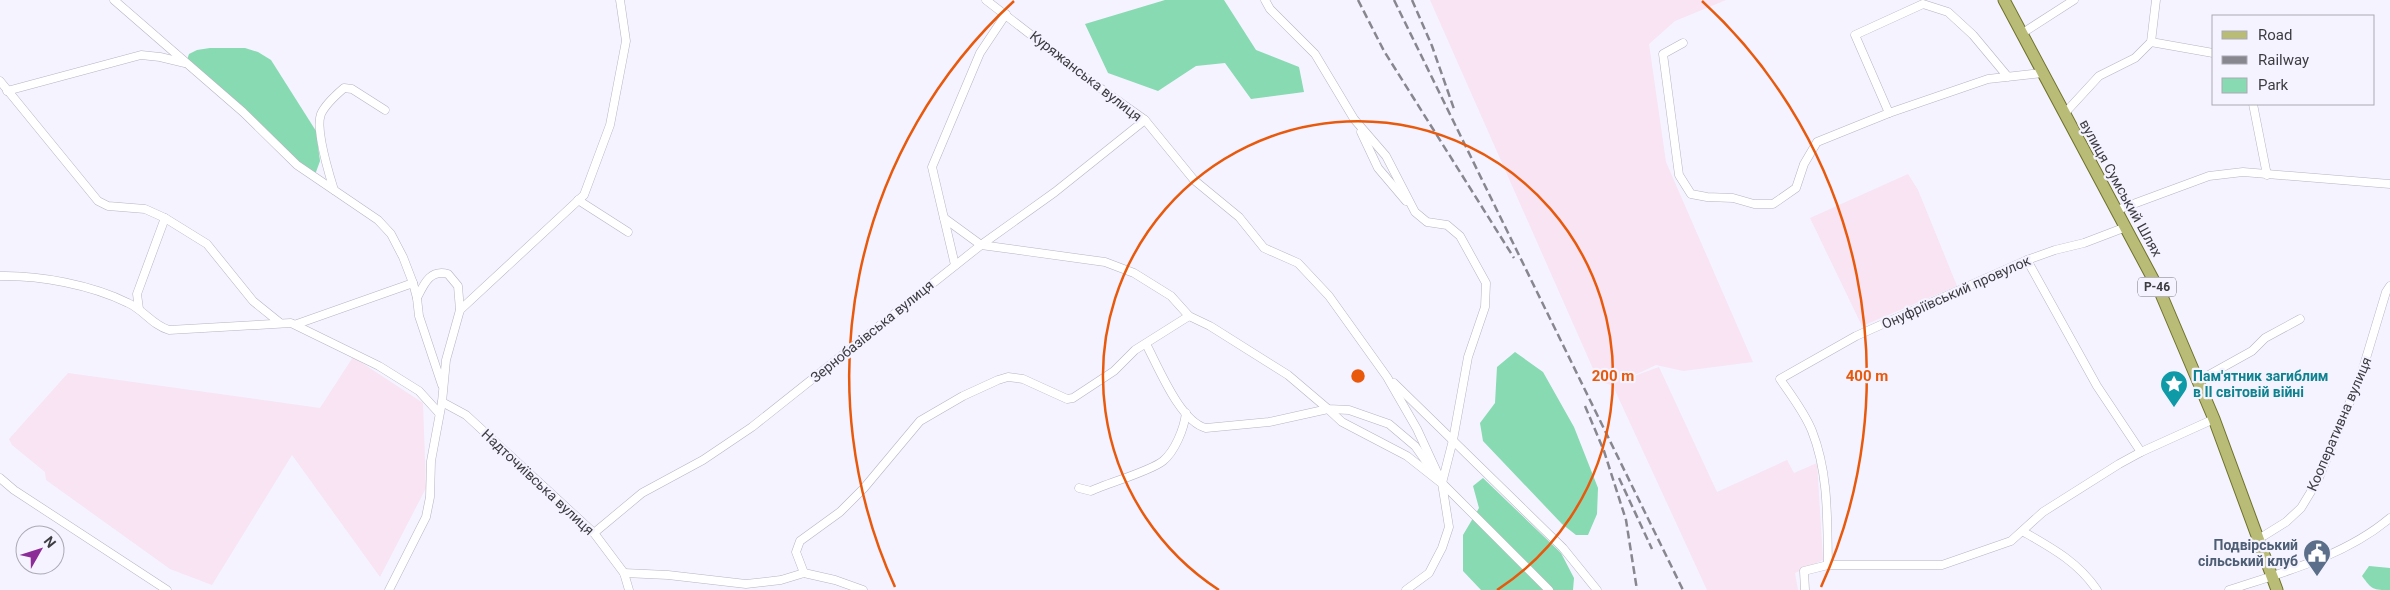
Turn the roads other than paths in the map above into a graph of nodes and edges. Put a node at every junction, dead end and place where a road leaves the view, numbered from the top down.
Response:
1 (114, 0) edge
2 (620, 0) edge
3 (986, 0) edge
4 (1265, 0) edge
5 (2004, 0) edge
6 (2074, 0) edge
7 (2156, 0) edge
8 (1006, 14) junction
9 (2021, 34) junction
10 (2151, 42) junction
11 (1682, 43) dead end
12 (2212, 53) edge
13 (187, 64) junction
14 (2042, 73) junction
15 (2008, 77) junction
16 (0, 81) edge
17 (7, 91) junction
18 (2253, 105) edge
19 (385, 110) dead end
20 (1889, 113) junction
21 (2064, 114) junction
22 (1354, 119) junction
23 (1145, 120) junction
24 (2267, 175) junction
25 (2390, 184) edge
26 (334, 190) junction
27 (578, 200) junction
28 (2117, 210) junction
29 (1415, 212) junction
30 (166, 218) junction
31 (944, 218) junction
32 (2126, 227) junction
33 (628, 232) dead end
34 (981, 245) junction
35 (2027, 260) junction
36 (955, 265) junction
37 (0, 276) edge
38 (413, 283) junction
39 (2390, 286) edge
40 (417, 298) junction
41 (140, 309) junction
42 (460, 310) junction
43 (1189, 316) junction
44 (2300, 319) dead end
45 (279, 322) junction
46 (297, 324) junction
47 (1146, 344) junction
48 (1387, 376) junction
49 (2198, 381) junction
50 (442, 385) junction
51 (442, 402) junction
52 (1328, 409) junction
53 (440, 413) junction
54 (1186, 413) junction
55 (2214, 419) junction
56 (1453, 440) junction
57 (2141, 452) junction
58 (0, 478) edge
59 (1442, 484) junction
60 (1079, 488) dead end
61 (2390, 518) edge
62 (2024, 532) junction
63 (594, 533) junction
64 (2257, 540) junction
65 (1828, 565) junction
66 (624, 573) junction
67 (804, 573) junction
68 (2271, 576) junction
69 (167, 590) edge
70 (389, 590) edge
71 (629, 590) edge
72 (863, 590) edge
73 (1406, 590) edge
74 (1549, 590) edge
75 (1597, 590) edge
76 (1805, 590) edge
77 (2097, 590) edge
78 (2229, 590) edge
79 (2277, 590) edge

1 - 13 street
2 - 27 street
3 - 8 street, Куряжанська вулиця
4 - 22 street
5 - 9 main road, вулиця Сумський Шлях / Р-46
6 - 9 street
7 - 10 street
8 - 23 street, Куряжанська вулиця
8 - 31 street
9 - 14 main road, вулиця Сумський Шлях / Р-46
10 - 12 street
10 - 21 street
11 - 20 street
13 - 17 street
13 - 26 street
14 - 15 street
14 - 21 main road, вулиця Сумський Шлях / Р-46
15 - 20 street
15 - 20 street
16 - 17 street
17 - 30 street
18 - 24 street
19 - 26 street
21 - 28 main road, вулиця Сумський Шлях / Р-46
22 - 29 street
22 - 29 street
23 - 34 street, Зернобазівська вулиця
23 - 48 street, Куряжанська вулиця
24 - 25 street
24 - 28 street
26 - 38 street
27 - 33 street
27 - 42 street
28 - 32 main road, вулиця Сумський Шлях / Р-46
29 - 56 street
30 - 41 street
30 - 45 street
31 - 34 street
31 - 36 street
32 - 35 street, Онуфріївський провулок
32 - 49 main road, вулиця Сумський Шлях / Р-46
34 - 36 street, Зернобазівська вулиця
34 - 43 street
35 - 57 street
35 - 65 street, Онуфріївський провулок
36 - 63 street, Зернобазівська вулиця
37 - 41 street
38 - 40 street
38 - 46 street
39 - 64 street, Кооперативна вулиця
40 - 42 street
40 - 50 street
41 - 45 street
42 - 50 street
43 - 47 street
43 - 52 street
44 - 49 street
45 - 46 street
46 - 53 street
47 - 54 street
47 - 67 street
48 - 56 street
48 - 59 street
49 - 55 main road, вулиця Сумський Шлях / Р-46
50 - 51 street
51 - 53 street
51 - 63 street, Надточиївська вулиця
52 - 54 street
52 - 59 street
52 - 59 street
53 - 70 street
54 - 60 street
55 - 57 street
55 - 64 main road, вулиця Сумський Шлях / Р-46
56 - 59 street
56 - 75 street
57 - 62 street
58 - 69 street
59 - 73 street
59 - 74 street
61 - 68 street
62 - 65 street
62 - 77 street
63 - 66 street, Надточиївська вулиця
64 - 68 main road, вулиця Сумський Шлях / Р-46
65 - 76 street
66 - 67 street
66 - 71 street
67 - 72 street
68 - 78 street
68 - 79 main road, вулиця Сумський Шлях / Р-46

